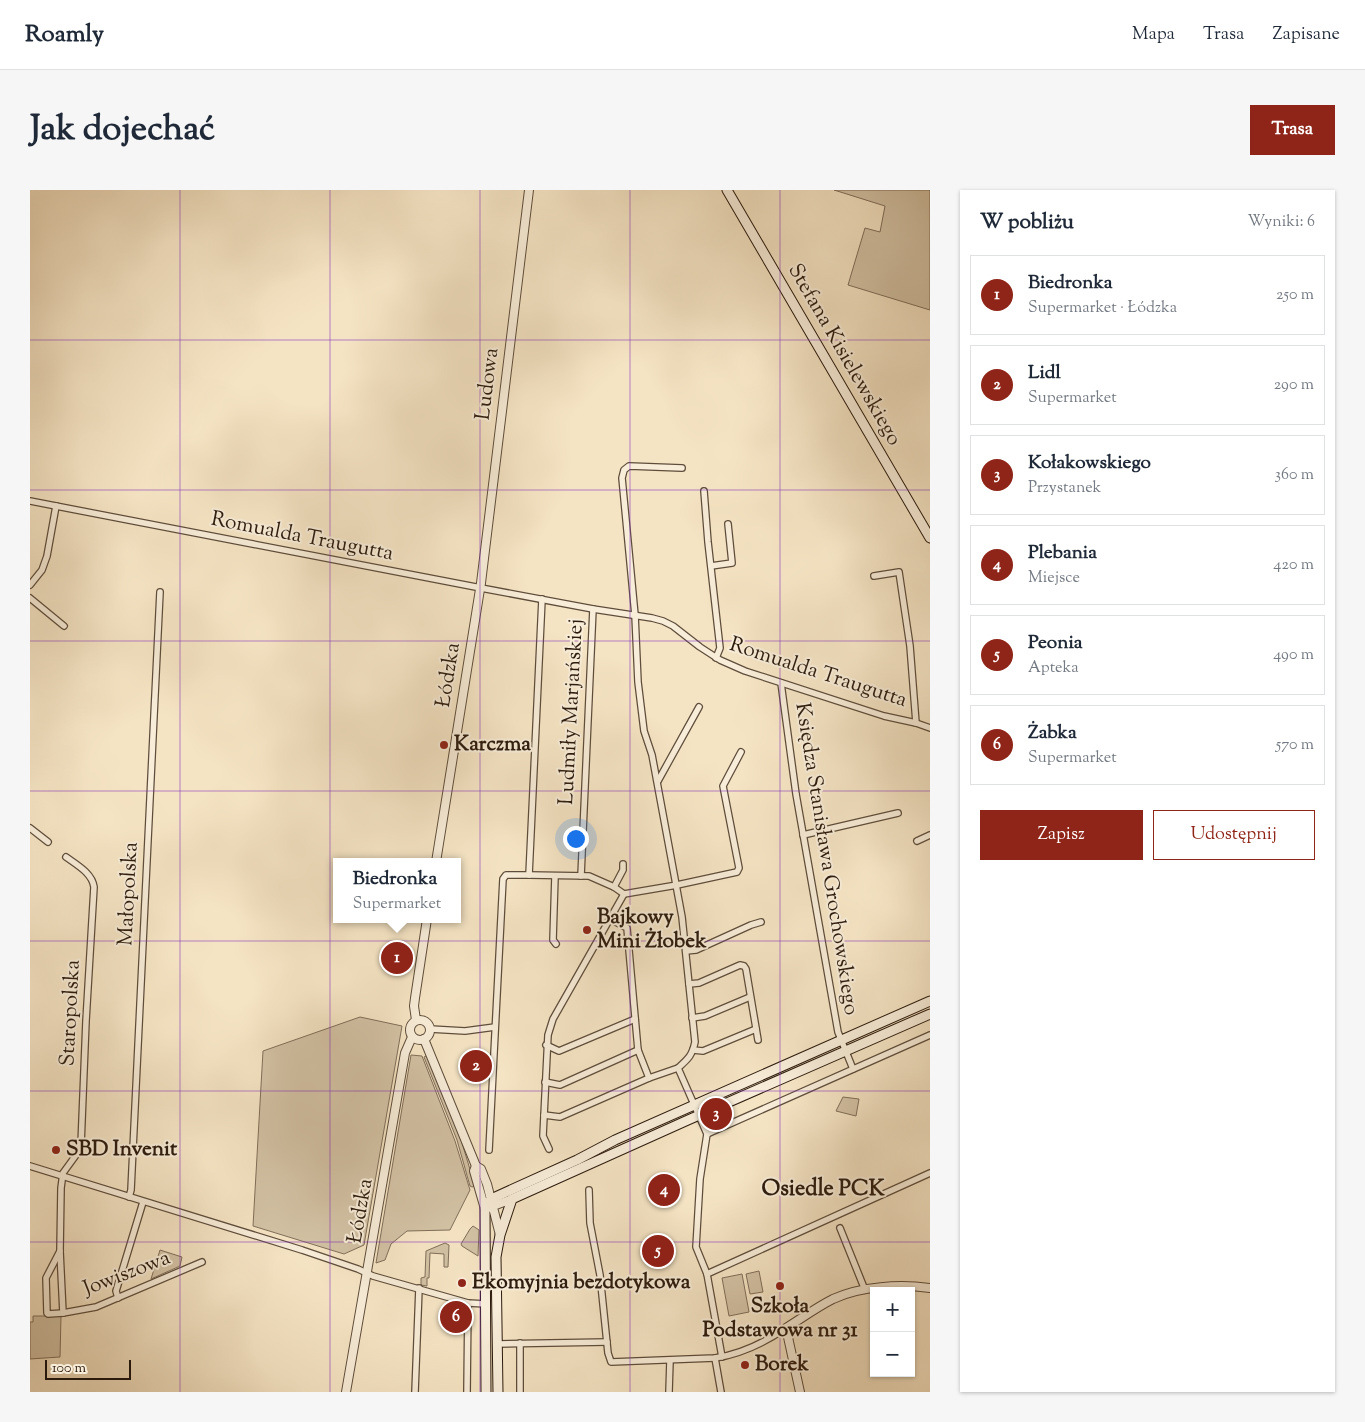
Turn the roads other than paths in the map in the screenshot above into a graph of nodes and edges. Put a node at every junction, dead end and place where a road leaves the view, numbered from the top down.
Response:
1 (529, 190) edge
2 (728, 190) edge
3 (682, 468) dead end
4 (704, 491) dead end
5 (30, 501) edge
6 (56, 506) junction
7 (728, 524) dead end
8 (930, 538) edge
9 (711, 566) junction
10 (874, 576) dead end
11 (30, 585) edge
12 (481, 586) junction
13 (160, 592) dead end
14 (30, 598) edge
15 (542, 599) junction
16 (594, 609) junction
17 (635, 615) junction
18 (64, 626) dead end
19 (716, 658) junction
20 (782, 683) junction
21 (699, 707) dead end
22 (916, 722) junction
23 (930, 728) edge
24 (741, 752) dead end
25 (658, 781) junction
26 (898, 814) dead end
27 (30, 828) edge
28 (803, 835) junction
29 (930, 835) edge
30 (917, 841) dead end
31 (48, 842) dead end
32 (66, 857) dead end
33 (437, 858) edge
34 (623, 864) dead end
35 (529, 875) junction
36 (555, 876) junction
37 (581, 876) junction
38 (677, 885) junction
39 (614, 886) junction
40 (624, 894) junction
41 (610, 919) junction
42 (761, 922) dead end
43 (426, 923) edge
44 (556, 944) dead end
45 (686, 951) junction
46 (689, 984) junction
47 (750, 997) junction
48 (930, 1001) edge
49 (930, 1014) edge
50 (692, 1018) junction
51 (416, 1020) junction
52 (635, 1020) junction
53 (495, 1027) junction
54 (430, 1029) junction
55 (756, 1029) junction
56 (930, 1035) edge
57 (412, 1037) junction
58 (424, 1039) junction
59 (758, 1040) dead end
60 (841, 1041) junction
61 (546, 1046) junction
62 (638, 1050) junction
63 (693, 1050) junction
64 (846, 1051) junction
65 (678, 1068) junction
66 (853, 1069) junction
67 (650, 1078) junction
68 (545, 1082) junction
69 (694, 1105) junction
70 (544, 1115) junction
71 (699, 1115) junction
72 (707, 1134) junction
73 (549, 1149) dead end
74 (489, 1150) dead end
75 (30, 1166) edge
76 (930, 1173) edge
77 (62, 1177) junction
78 (589, 1190) dead end
79 (129, 1197) junction
80 (512, 1199) junction
81 (143, 1202) junction
82 (489, 1205) junction
83 (840, 1228) dead end
84 (500, 1236) junction
85 (60, 1250) junction
86 (202, 1262) dead end
87 (368, 1274) junction
88 (707, 1274) junction
89 (420, 1288) junction
90 (930, 1288) edge
91 (866, 1290) junction
92 (118, 1298) junction
93 (468, 1303) junction
94 (486, 1304) junction
95 (63, 1313) junction
96 (786, 1328) junction
97 (606, 1342) junction
98 (520, 1343) junction
99 (498, 1344) junction
100 (718, 1357) junction
101 (670, 1360) junction
102 (346, 1392) edge
103 (415, 1392) edge
104 (467, 1392) edge
105 (486, 1392) edge
106 (498, 1392) edge
107 (520, 1392) edge
108 (669, 1392) edge
109 (721, 1392) edge
110 (800, 1392) edge

1 - 12 street, Ludowa
2 - 8 main road, Stefana Kisielewskiego
3 - 17 street
4 - 9 street
5 - 6 street, Romualda Traugutta
6 - 11 street
6 - 12 street, Romualda Traugutta
7 - 9 street
9 - 19 street
10 - 22 street, Romualda Traugutta
12 - 15 street, Romualda Traugutta
12 - 33 street, Łódzka
13 - 79 street, Małopolska
14 - 18 street
15 - 16 street, Romualda Traugutta
15 - 35 street
16 - 17 street, Romualda Traugutta
16 - 37 street, Ludmiły Marjańskiej
17 - 19 street, Romualda Traugutta
17 - 25 street
19 - 20 street, Romualda Traugutta
20 - 22 street, Romualda Traugutta
20 - 28 street, Księdza Stanisława Grochowskiego
21 - 25 street
22 - 23 street, Romualda Traugutta
24 - 38 street
25 - 38 street
26 - 28 street
27 - 31 street
28 - 60 street, Księdza Stanisława Grochowskiego
29 - 30 street
32 - 77 street, Staropolska
34 - 39 street
35 - 36 street
35 - 53 street
36 - 37 street
36 - 44 street
37 - 39 street
38 - 40 street
38 - 45 street
39 - 40 street
40 - 41 street
41 - 52 street
41 - 61 street
42 - 45 street
43 - 51 street
45 - 46 street
46 - 47 street
46 - 50 street
47 - 50 street
47 - 55 street
48 - 60 main road
49 - 64 main road
50 - 63 street
51 - 54 street
51 - 57 street
52 - 61 street
52 - 62 street
53 - 54 street
53 - 74 street
54 - 58 street
55 - 59 street
55 - 63 street
56 - 66 street
57 - 58 street
57 - 87 street, Łódzka
58 - 82 street
60 - 64 street, Księdza Stanisława Grochowskiego
60 - 69 main road
61 - 68 street
62 - 67 street
62 - 68 street
63 - 65 street
64 - 66 street, Księdza Stanisława Grochowskiego
64 - 71 main road
65 - 67 street
65 - 69 street
66 - 72 street
67 - 70 street
68 - 70 street
69 - 71 street
69 - 82 main road
70 - 73 street
71 - 72 street
71 - 80 main road
72 - 88 street
75 - 77 street
76 - 88 street
77 - 79 street
77 - 85 street
78 - 97 street
79 - 81 street
80 - 82 street
80 - 84 main road
81 - 87 street
81 - 92 street
82 - 84 street
82 - 94 main road
83 - 91 street
84 - 99 main road
85 - 95 street
85 - 95 street
86 - 92 street, Jowiszowa
87 - 89 street
87 - 102 street, Łódzka
88 - 100 street
89 - 93 street
89 - 103 street
90 - 91 street
91 - 96 street
92 - 95 street, Jowiszowa
93 - 94 street
93 - 104 street
94 - 105 main road
96 - 100 street
96 - 110 street
97 - 98 street
97 - 101 street
98 - 99 street
98 - 107 street
99 - 106 main road
100 - 101 street
100 - 109 street
101 - 108 street

